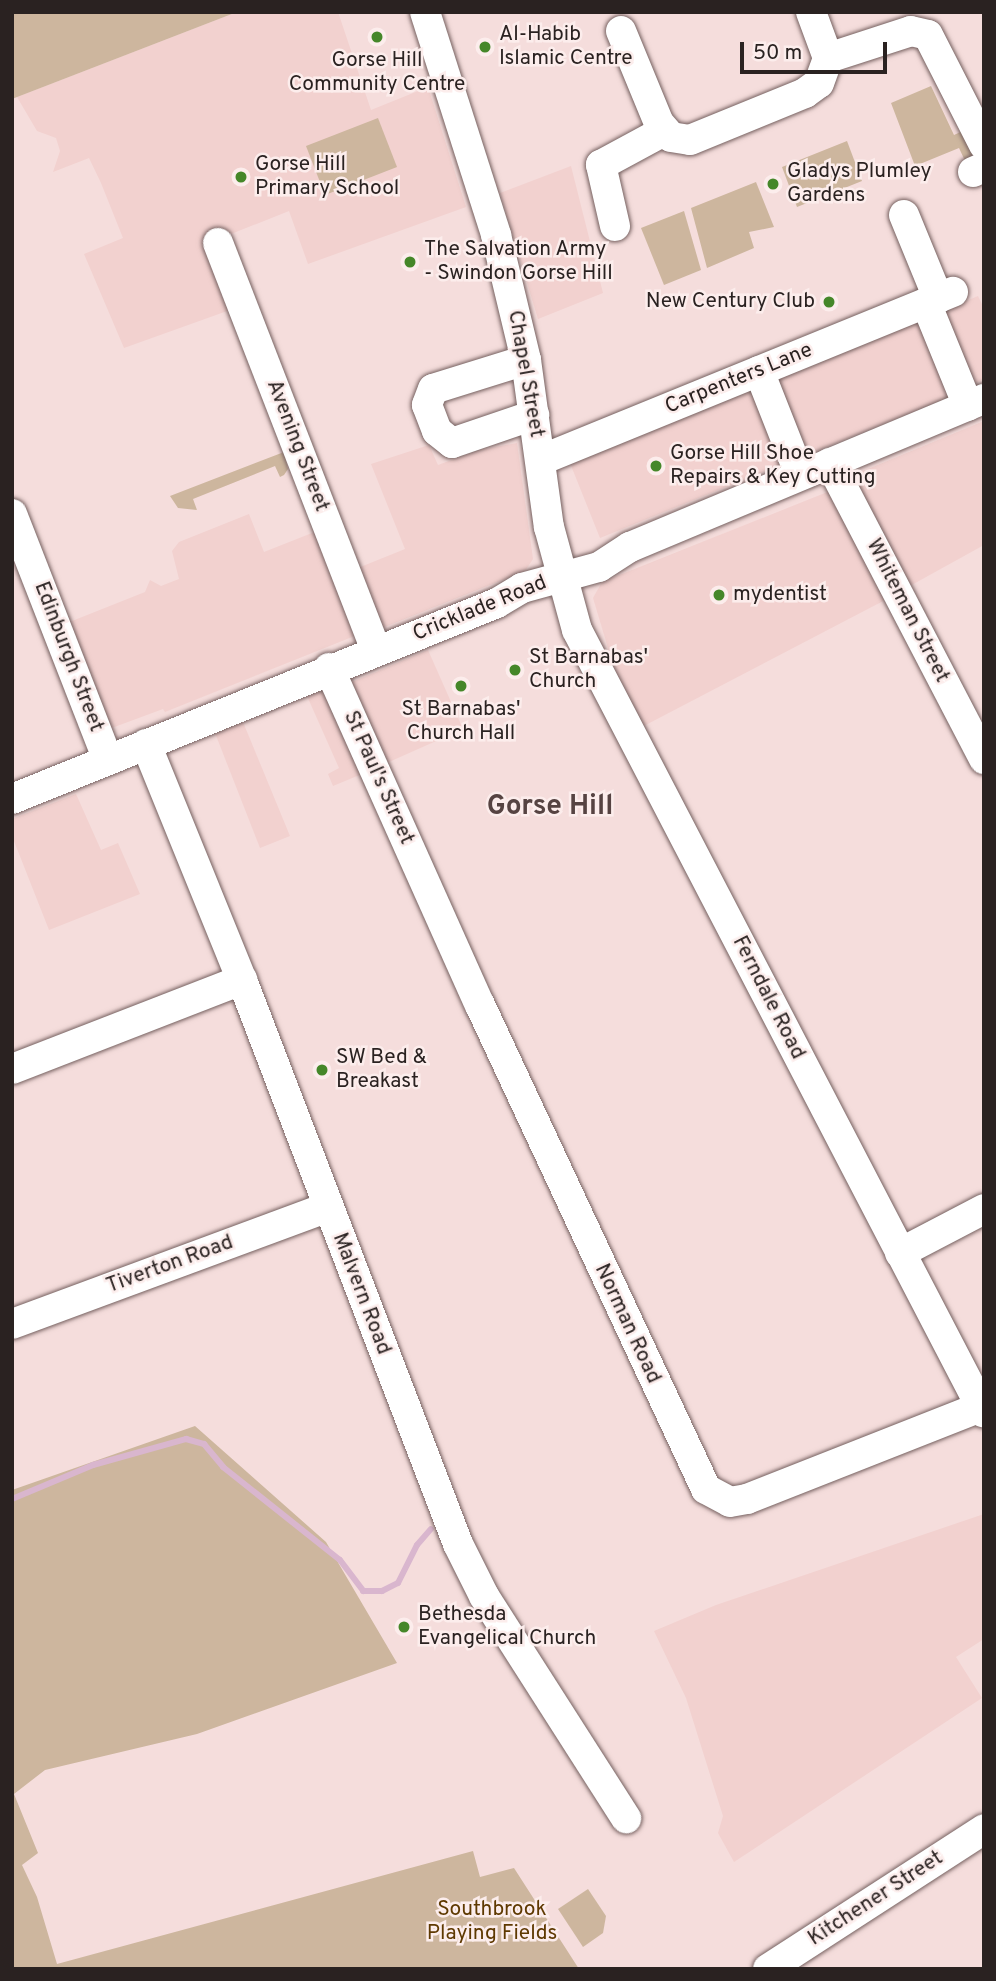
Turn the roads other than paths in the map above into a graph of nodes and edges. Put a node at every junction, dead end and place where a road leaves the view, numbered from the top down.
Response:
1 (425, 12) edge
2 (811, 12) edge
3 (621, 31) dead end
4 (826, 68) junction
5 (664, 131) junction
6 (980, 161) edge
7 (904, 215) dead end
8 (615, 226) dead end
9 (218, 243) dead end
10 (937, 301) junction
11 (526, 360) junction
12 (759, 371) junction
13 (976, 403) edge
14 (534, 415) junction
15 (541, 460) junction
16 (830, 463) junction
17 (800, 475) junction
18 (12, 514) edge
19 (563, 577) junction
20 (376, 650) junction
21 (329, 668) junction
22 (146, 744) junction
23 (108, 760) junction
24 (984, 760) edge
25 (12, 799) edge
26 (427, 888) joint
27 (242, 980) junction
28 (12, 1069) edge
29 (328, 1207) junction
30 (984, 1209) edge
31 (901, 1253) junction
32 (12, 1324) edge
33 (982, 1410) edge
34 (626, 1818) dead end
35 (984, 1829) edge
36 (768, 1969) edge

1 - 11 street, Chapel Street
2 - 4 street
3 - 5 street
4 - 5 street
4 - 6 street
5 - 8 street
7 - 10 street
9 - 20 street, Avening Street
10 - 12 street, Carpenters Lane
10 - 13 street
11 - 14 street, Chapel Street
11 - 14 street
12 - 15 street, Carpenters Lane
12 - 17 street
13 - 16 street, Cricklade Road
14 - 15 street, Chapel Street
15 - 19 street, Chapel Street
16 - 17 street, Cricklade Road
16 - 24 street, Whiteman Street
17 - 19 street, Cricklade Road
18 - 23 street, Edinburgh Street
19 - 20 street, Cricklade Road
19 - 31 street, Ferndale Road
20 - 21 street, Cricklade Road
21 - 22 street, Cricklade Road
21 - 26 street, St Paul's Street
22 - 23 street, Cricklade Road
22 - 27 street, Malvern Road
23 - 25 street, Cricklade Road
26 - 33 street, Norman Road
27 - 28 street
27 - 29 street, Malvern Road
29 - 32 street, Tiverton Road
29 - 34 street, Malvern Road
30 - 31 street
31 - 33 street, Ferndale Road
35 - 36 street, Kitchener Street

